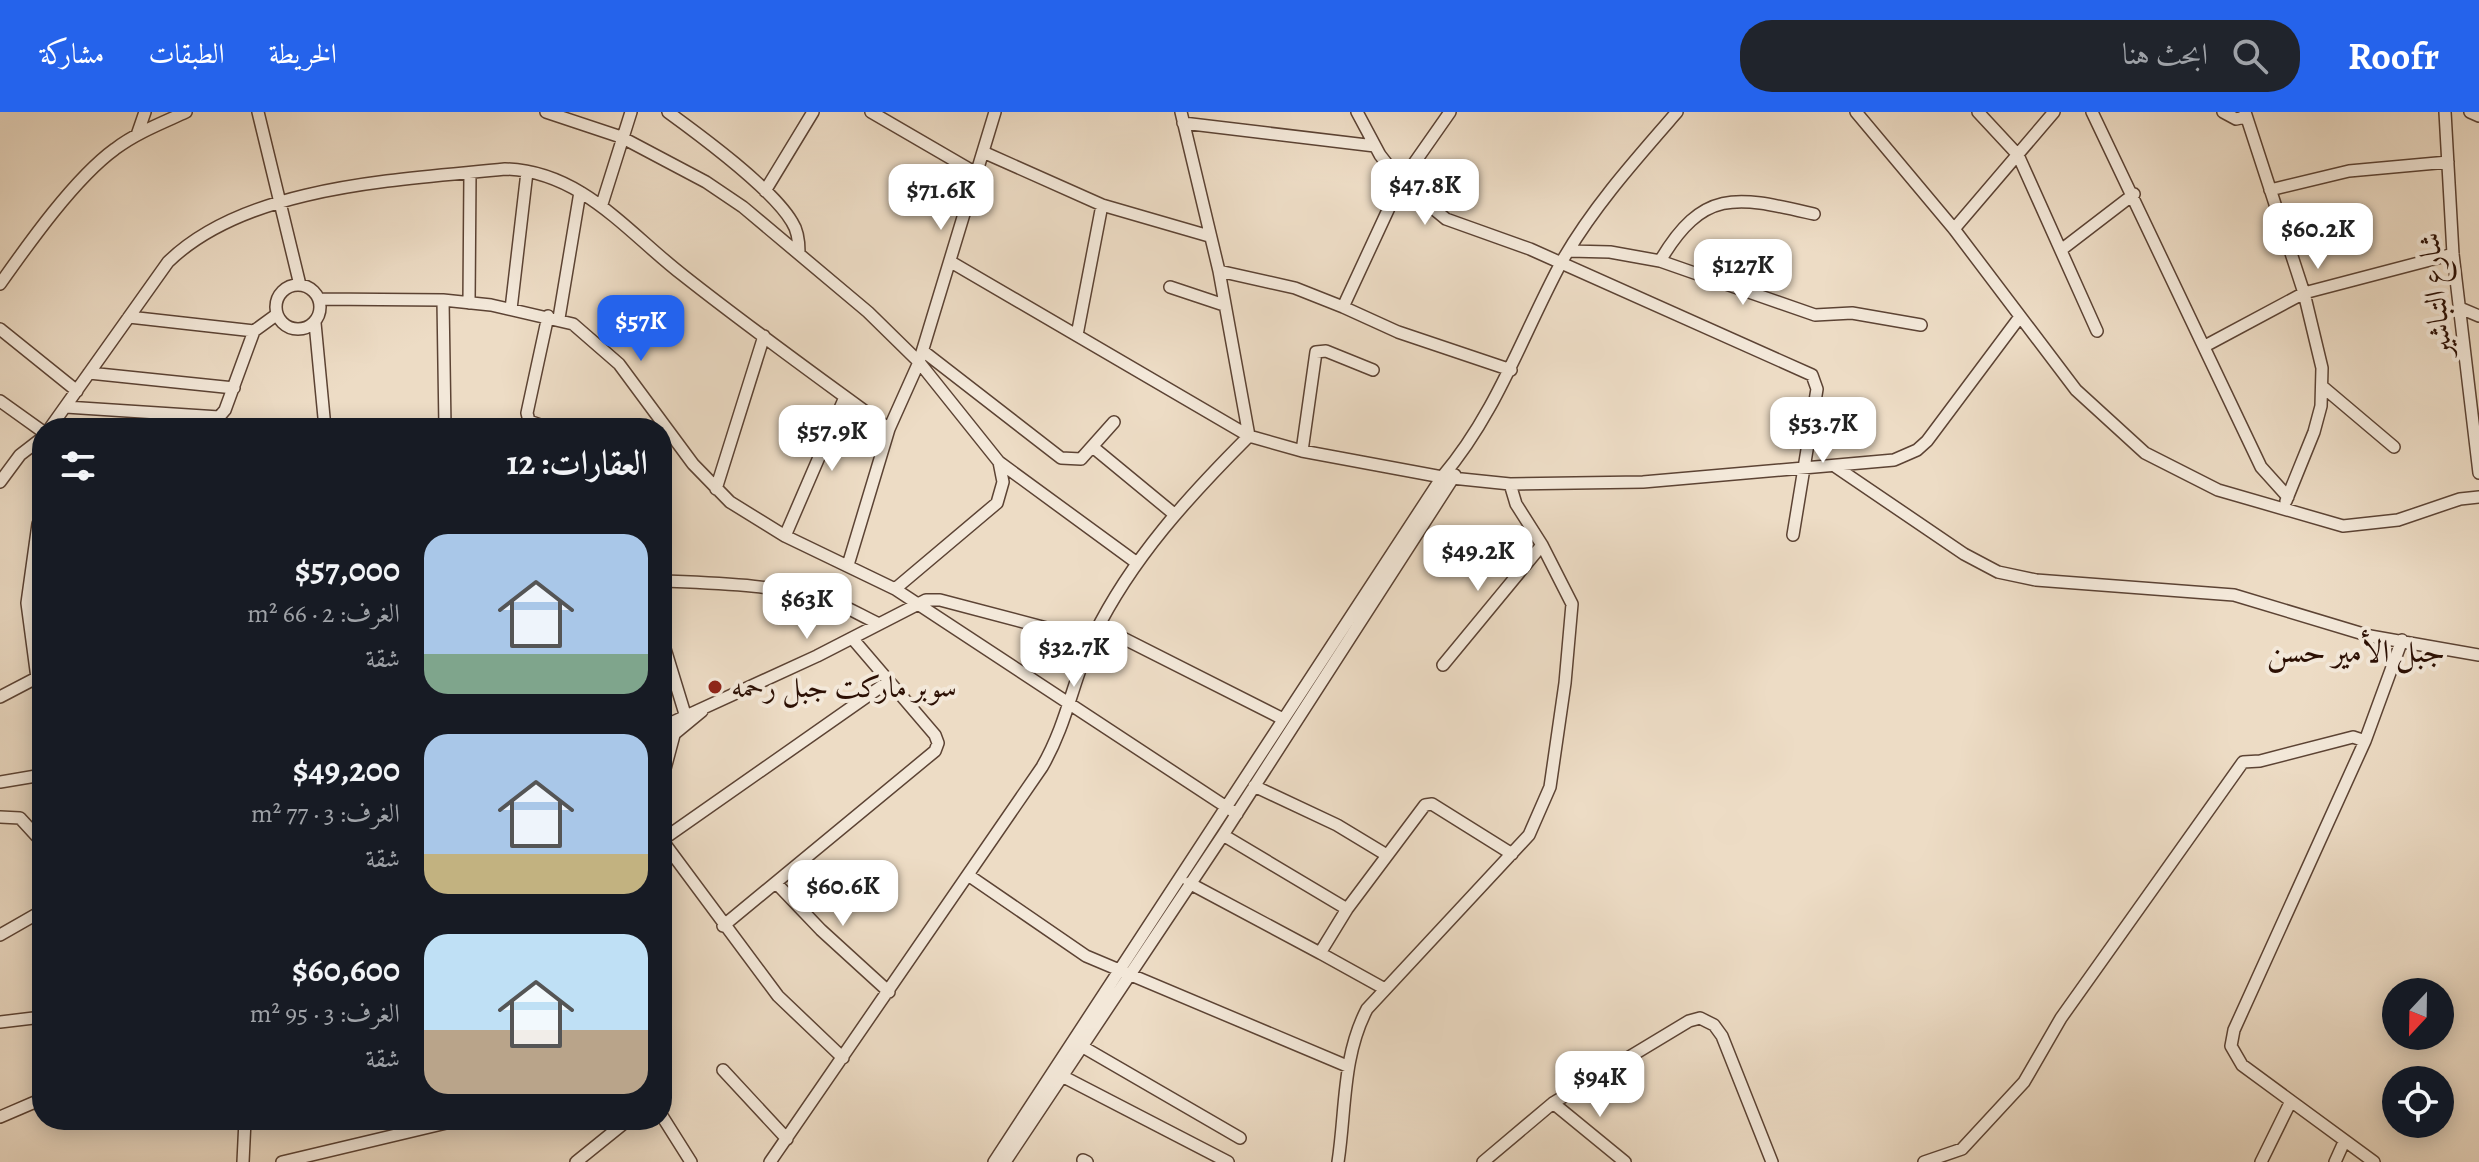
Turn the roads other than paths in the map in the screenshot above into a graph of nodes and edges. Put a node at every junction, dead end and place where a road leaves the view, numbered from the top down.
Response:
1 (145, 112) edge
2 (186, 112) edge
3 (258, 112) edge
4 (546, 112) edge
5 (631, 112) edge
6 (668, 112) edge
7 (813, 112) edge
8 (871, 112) edge
9 (995, 112) edge
10 (1357, 112) edge
11 (1450, 112) edge
12 (1677, 112) edge
13 (1856, 112) edge
14 (1978, 112) edge
15 (2054, 112) edge
16 (2092, 112) edge
17 (2223, 112) edge
18 (2445, 112) edge
19 (2470, 112) edge
20 (2246, 114) edge
21 (2479, 116) edge
22 (1182, 118) edge
23 (137, 135) junction
24 (621, 137) junction
25 (1375, 146) junction
26 (983, 152) junction
27 (2018, 155) junction
28 (2448, 162) junction
29 (527, 172) junction
30 (470, 173) junction
31 (976, 173) junction
32 (1401, 182) junction
33 (2270, 190) junction
34 (765, 191) junction
35 (580, 192) junction
36 (2134, 194) junction
37 (279, 202) junction
38 (602, 204) junction
39 (1102, 205) junction
40 (1814, 214) dead end
41 (1954, 229) junction
42 (1209, 236) junction
43 (2061, 250) junction
44 (1569, 251) junction
45 (799, 252) junction
46 (2453, 254) junction
47 (1660, 261) junction
48 (951, 262) junction
49 (1560, 265) junction
50 (1219, 271) junction
51 (0, 284) edge
52 (300, 285) junction
53 (1170, 287) dead end
54 (2304, 293) junction
55 (319, 299) junction
56 (443, 300) junction
57 (469, 303) junction
58 (1224, 305) junction
59 (1343, 307) junction
60 (2460, 308) junction
61 (511, 309) junction
62 (276, 315) junction
63 (2479, 316) edge
64 (129, 317) junction
65 (553, 317) junction
66 (2019, 318) junction
67 (315, 323) junction
68 (1921, 325) dead end
69 (0, 329) edge
70 (254, 331) junction
71 (2097, 331) dead end
72 (1077, 335) junction
73 (764, 336) junction
74 (2205, 346) junction
75 (921, 356) junction
76 (1373, 370) dead end
77 (1511, 370) junction
78 (89, 373) junction
79 (2323, 387) junction
80 (234, 388) junction
81 (77, 391) junction
82 (845, 397) junction
83 (0, 401) edge
84 (66, 407) junction
85 (58, 418) edge
86 (200, 418) edge
87 (214, 418) edge
88 (324, 418) edge
89 (445, 418) edge
90 (528, 418) edge
91 (654, 418) edge
92 (1114, 422) dead end
93 (2475, 423) edge
94 (32, 424) edge
95 (889, 429) junction
96 (1249, 436) junction
97 (672, 442) edge
98 (32, 447) edge
99 (2394, 447) dead end
100 (1094, 448) junction
101 (1302, 451) junction
102 (999, 462) junction
103 (1806, 466) junction
104 (1836, 467) junction
105 (2479, 473) edge
106 (1448, 478) junction
107 (0, 482) edge
108 (1510, 484) junction
109 (716, 489) junction
110 (2479, 497) edge
111 (2286, 502) junction
112 (1174, 514) junction
113 (1793, 535) dead end
114 (785, 536) junction
115 (1542, 545) junction
116 (1137, 563) junction
117 (848, 565) junction
118 (32, 567) edge
119 (672, 581) edge
120 (895, 589) junction
121 (916, 604) junction
122 (879, 624) junction
123 (1099, 626) junction
124 (32, 631) edge
125 (852, 638) junction
126 (1092, 640) junction
127 (2402, 640) junction
128 (2479, 655) edge
129 (1443, 665) dead end
130 (672, 672) edge
131 (32, 680) edge
132 (889, 681) junction
133 (0, 697) edge
134 (710, 703) junction
135 (1071, 707) junction
136 (685, 714) junction
137 (1283, 719) junction
138 (672, 721) edge
139 (675, 734) junction
140 (672, 736) edge
141 (2365, 741) junction
142 (672, 745) edge
143 (32, 777) edge
144 (0, 782) edge
145 (1254, 786) junction
146 (1226, 806) junction
147 (1237, 814) junction
148 (0, 818) edge
149 (32, 831) edge
150 (672, 833) edge
151 (1223, 835) junction
152 (672, 854) edge
153 (1385, 854) junction
154 (1512, 854) junction
155 (968, 875) junction
156 (1189, 883) junction
157 (777, 884) junction
158 (1347, 909) junction
159 (32, 917) edge
160 (723, 926) junction
161 (0, 935) edge
162 (1320, 953) junction
163 (1126, 971) junction
164 (1385, 989) junction
165 (889, 992) junction
166 (32, 1018) edge
167 (0, 1022) edge
168 (1083, 1047) junction
169 (843, 1058) junction
170 (1347, 1066) junction
171 (723, 1070) dead end
172 (1058, 1074) junction
173 (32, 1103) edge
174 (1553, 1103) junction
175 (2290, 1103) junction
176 (0, 1117) edge
177 (245, 1130) edge
178 (417, 1130) edge
179 (616, 1130) edge
180 (671, 1130) edge
181 (1240, 1138) dead end
182 (787, 1139) junction
183 (2344, 1142) junction
184 (243, 1162) edge
185 (282, 1162) edge
186 (576, 1162) edge
187 (691, 1162) edge
188 (770, 1162) edge
189 (994, 1162) edge
190 (1005, 1162) edge
191 (1228, 1162) edge
192 (1338, 1162) edge
193 (1483, 1162) edge
194 (1625, 1162) edge
195 (1772, 1162) edge
196 (1924, 1162) edge
197 (2261, 1162) edge
198 (2335, 1162) edge
199 (2374, 1162) edge

1 - 23 street
2 - 23 street
3 - 37 street
4 - 24 street
5 - 24 street
6 - 34 street
7 - 34 street
8 - 31 street
9 - 26 street
10 - 25 street
11 - 32 street
12 - 44 street
13 - 41 street
14 - 27 street
15 - 27 street
16 - 36 street
17 - 20 street
18 - 28 street, شارع التباشير
19 - 21 street
20 - 33 street
22 - 25 street
22 - 42 street
23 - 51 street
24 - 38 street
24 - 45 street
25 - 32 street
26 - 31 street
26 - 39 street
27 - 41 street
27 - 43 street
28 - 33 street
28 - 46 street, شارع التباشير
29 - 30 street
29 - 35 street
29 - 61 street
30 - 37 street
30 - 57 street
31 - 48 street
32 - 49 street
32 - 59 street
33 - 54 street
34 - 45 street
35 - 38 street
35 - 65 street
36 - 43 street
36 - 74 street
37 - 52 street
37 - 64 street
38 - 73 street
39 - 42 street
39 - 72 street
40 - 47 street
41 - 66 street
42 - 50 street
43 - 71 street
44 - 47 street
44 - 49 street
45 - 75 street
46 - 54 street
46 - 60 street, شارع التباشير
47 - 68 street
48 - 72 street
48 - 75 street
49 - 77 street
49 - 103 street
50 - 58 street
50 - 59 street
52 - 55 street
52 - 62 street
53 - 58 street
54 - 74 street
54 - 79 street
55 - 56 street
55 - 67 street
56 - 57 street
56 - 89 street
57 - 61 street
58 - 96 street
59 - 77 street
60 - 63 street
60 - 93 street, شارع التباشير
61 - 65 street
62 - 67 street
62 - 70 street
64 - 70 street
64 - 78 street
65 - 90 street
65 - 91 street
66 - 104 street
66 - 111 street
67 - 88 street
69 - 81 street
70 - 80 street
72 - 96 street
73 - 82 street
73 - 109 street
74 - 111 street
75 - 95 street
75 - 100 street
75 - 102 street
76 - 101 street
77 - 106 street
78 - 80 street
78 - 81 street
79 - 99 street
79 - 111 street
80 - 87 street
81 - 84 street
82 - 95 street
82 - 114 street
83 - 94 street
84 - 85 street
84 - 86 street
92 - 100 street
93 - 105 street, شارع التباشير
95 - 117 street
96 - 101 street
96 - 112 street
97 - 109 street
98 - 107 street
100 - 112 street
101 - 106 street
102 - 116 street
102 - 120 street
103 - 104 street
103 - 108 street
103 - 113 street
104 - 127 street
106 - 108 street
106 - 137 street
106 - 145 street
108 - 115 street
109 - 114 street
110 - 111 street
112 - 116 street
114 - 117 street
115 - 129 street
115 - 154 street
116 - 123 street
117 - 120 street
118 - 124 street
119 - 122 street
120 - 121 street
121 - 122 street
121 - 126 street
121 - 135 street
122 - 125 street
123 - 126 street
123 - 137 street
125 - 132 street
125 - 134 street
126 - 135 street
127 - 128 street
127 - 141 street
130 - 136 street
131 - 133 street
132 - 150 street
132 - 157 street
134 - 136 street
134 - 139 street
135 - 146 street
135 - 155 street
136 - 138 street
137 - 146 street
139 - 140 street
139 - 142 street
141 - 175 street
141 - 196 street
143 - 144 street
145 - 147 street
145 - 153 street
146 - 147 street
146 - 163 street
147 - 151 street
148 - 149 street
151 - 156 street
151 - 158 street
152 - 160 street
153 - 154 street
153 - 158 street
154 - 164 street
155 - 163 street
155 - 165 street
156 - 162 street
156 - 163 street
157 - 160 street
157 - 165 street
158 - 162 street
159 - 161 street
160 - 169 street
162 - 164 street
163 - 168 street
163 - 170 street
163 - 172 street
164 - 170 street
165 - 169 street
166 - 167 street
168 - 172 street
168 - 181 street
169 - 182 street
170 - 192 street
171 - 182 street
172 - 189 street
172 - 190 street
172 - 191 street
173 - 176 street
174 - 193 street
174 - 194 street
174 - 195 street
175 - 183 street
175 - 197 street
177 - 184 street
178 - 185 street
179 - 186 street
180 - 187 street
182 - 188 street
183 - 198 street
183 - 199 street

